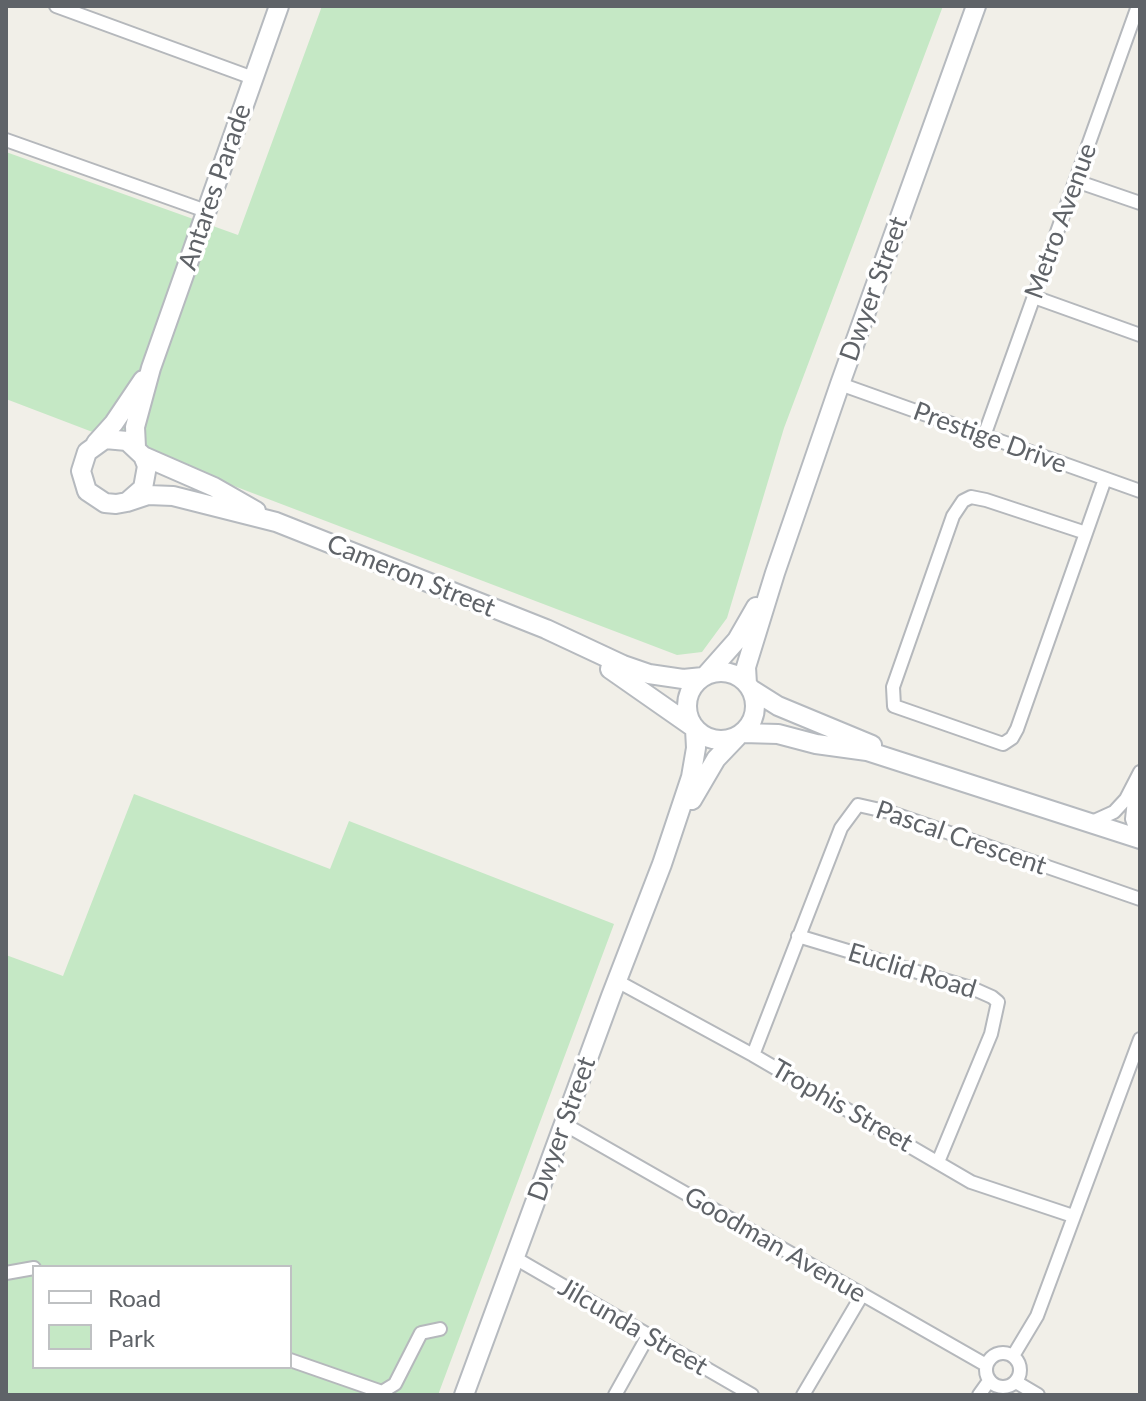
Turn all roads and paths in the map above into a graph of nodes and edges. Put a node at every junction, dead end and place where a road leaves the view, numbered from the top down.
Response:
1 (56, 6) edge
2 (279, 6) edge
3 (976, 6) edge
4 (1138, 6) edge
5 (253, 78) junction
6 (6, 140) edge
7 (1076, 181) junction
8 (1140, 203) edge
9 (206, 211) junction
10 (1034, 297) junction
11 (1140, 335) edge
12 (151, 368) junction
13 (840, 384) junction
14 (984, 436) junction
15 (91, 448) junction
16 (140, 451) junction
17 (1105, 479) junction
18 (1140, 491) edge
19 (127, 502) junction
20 (276, 522) junction
21 (1086, 533) junction
22 (775, 573) junction
23 (546, 629) junction
24 (704, 676) junction
25 (749, 686) junction
26 (694, 728) junction
27 (740, 735) junction
28 (1138, 776) edge
29 (970, 784) junction
30 (1092, 822) junction
31 (1139, 839) edge
32 (662, 864) junction
33 (1140, 899) edge
34 (798, 936) junction
35 (617, 981) junction
36 (1140, 1039) edge
37 (753, 1055) junction
38 (564, 1124) junction
39 (938, 1162) junction
40 (1073, 1216) junction
41 (515, 1258) junction
42 (32, 1268) edge
43 (6, 1273) edge
44 (862, 1295) junction
45 (440, 1329) dead end
46 (648, 1336) junction
47 (1013, 1356) junction
48 (292, 1361) edge
49 (986, 1365) junction
50 (989, 1381) junction
51 (1016, 1382) junction
52 (464, 1395) edge
53 (615, 1395) edge
54 (752, 1395) edge
55 (803, 1395) edge
56 (979, 1395) edge
57 (1038, 1395) edge

1 - 5 street
2 - 5 street, Antares Parade
3 - 13 street, Dwyer Street
4 - 7 street, Metro Avenue
5 - 9 street, Antares Parade
6 - 9 street
7 - 8 street
7 - 10 street, Metro Avenue
9 - 12 street, Antares Parade
10 - 11 street
10 - 14 street, Metro Avenue
12 - 15 street, Antares Parade
12 - 16 street, Antares Parade
13 - 14 street, Prestige Drive
13 - 22 street, Dwyer Street
14 - 17 street, Prestige Drive
15 - 16 street
15 - 19 street
16 - 19 street
16 - 20 street, Cameron Street
17 - 18 street, Prestige Drive
17 - 21 street
19 - 20 street, Cameron Street
20 - 23 street, Cameron Street
21 - 21 street
22 - 24 street, Dwyer Street
22 - 25 street, Dwyer Street
23 - 24 street, Cameron Street
23 - 26 street, Cameron Street
24 - 25 street
24 - 26 street
25 - 27 street
25 - 29 street
26 - 27 street
26 - 32 street, Dwyer Street
27 - 29 street
27 - 32 street, Dwyer Street
28 - 30 street
28 - 31 street
29 - 30 street
30 - 31 street
32 - 35 street, Dwyer Street
33 - 34 street, Pascal Crescent
34 - 37 street, Pascal Crescent
34 - 39 street, Euclid Road
35 - 37 street, Trophis Street
35 - 38 street, Dwyer Street
36 - 40 street
37 - 39 street, Trophis Street
38 - 41 street, Dwyer Street
38 - 44 street, Goodman Avenue
39 - 40 street, Trophis Street
40 - 47 street
41 - 46 street, Jilcunda Street
41 - 52 street, Dwyer Street
42 - 43 street
44 - 49 street, Goodman Avenue
44 - 55 street
45 - 48 street
46 - 53 street
46 - 54 street, Jilcunda Street
47 - 49 street
47 - 51 street
49 - 50 street
50 - 51 street
50 - 56 street
51 - 57 street

